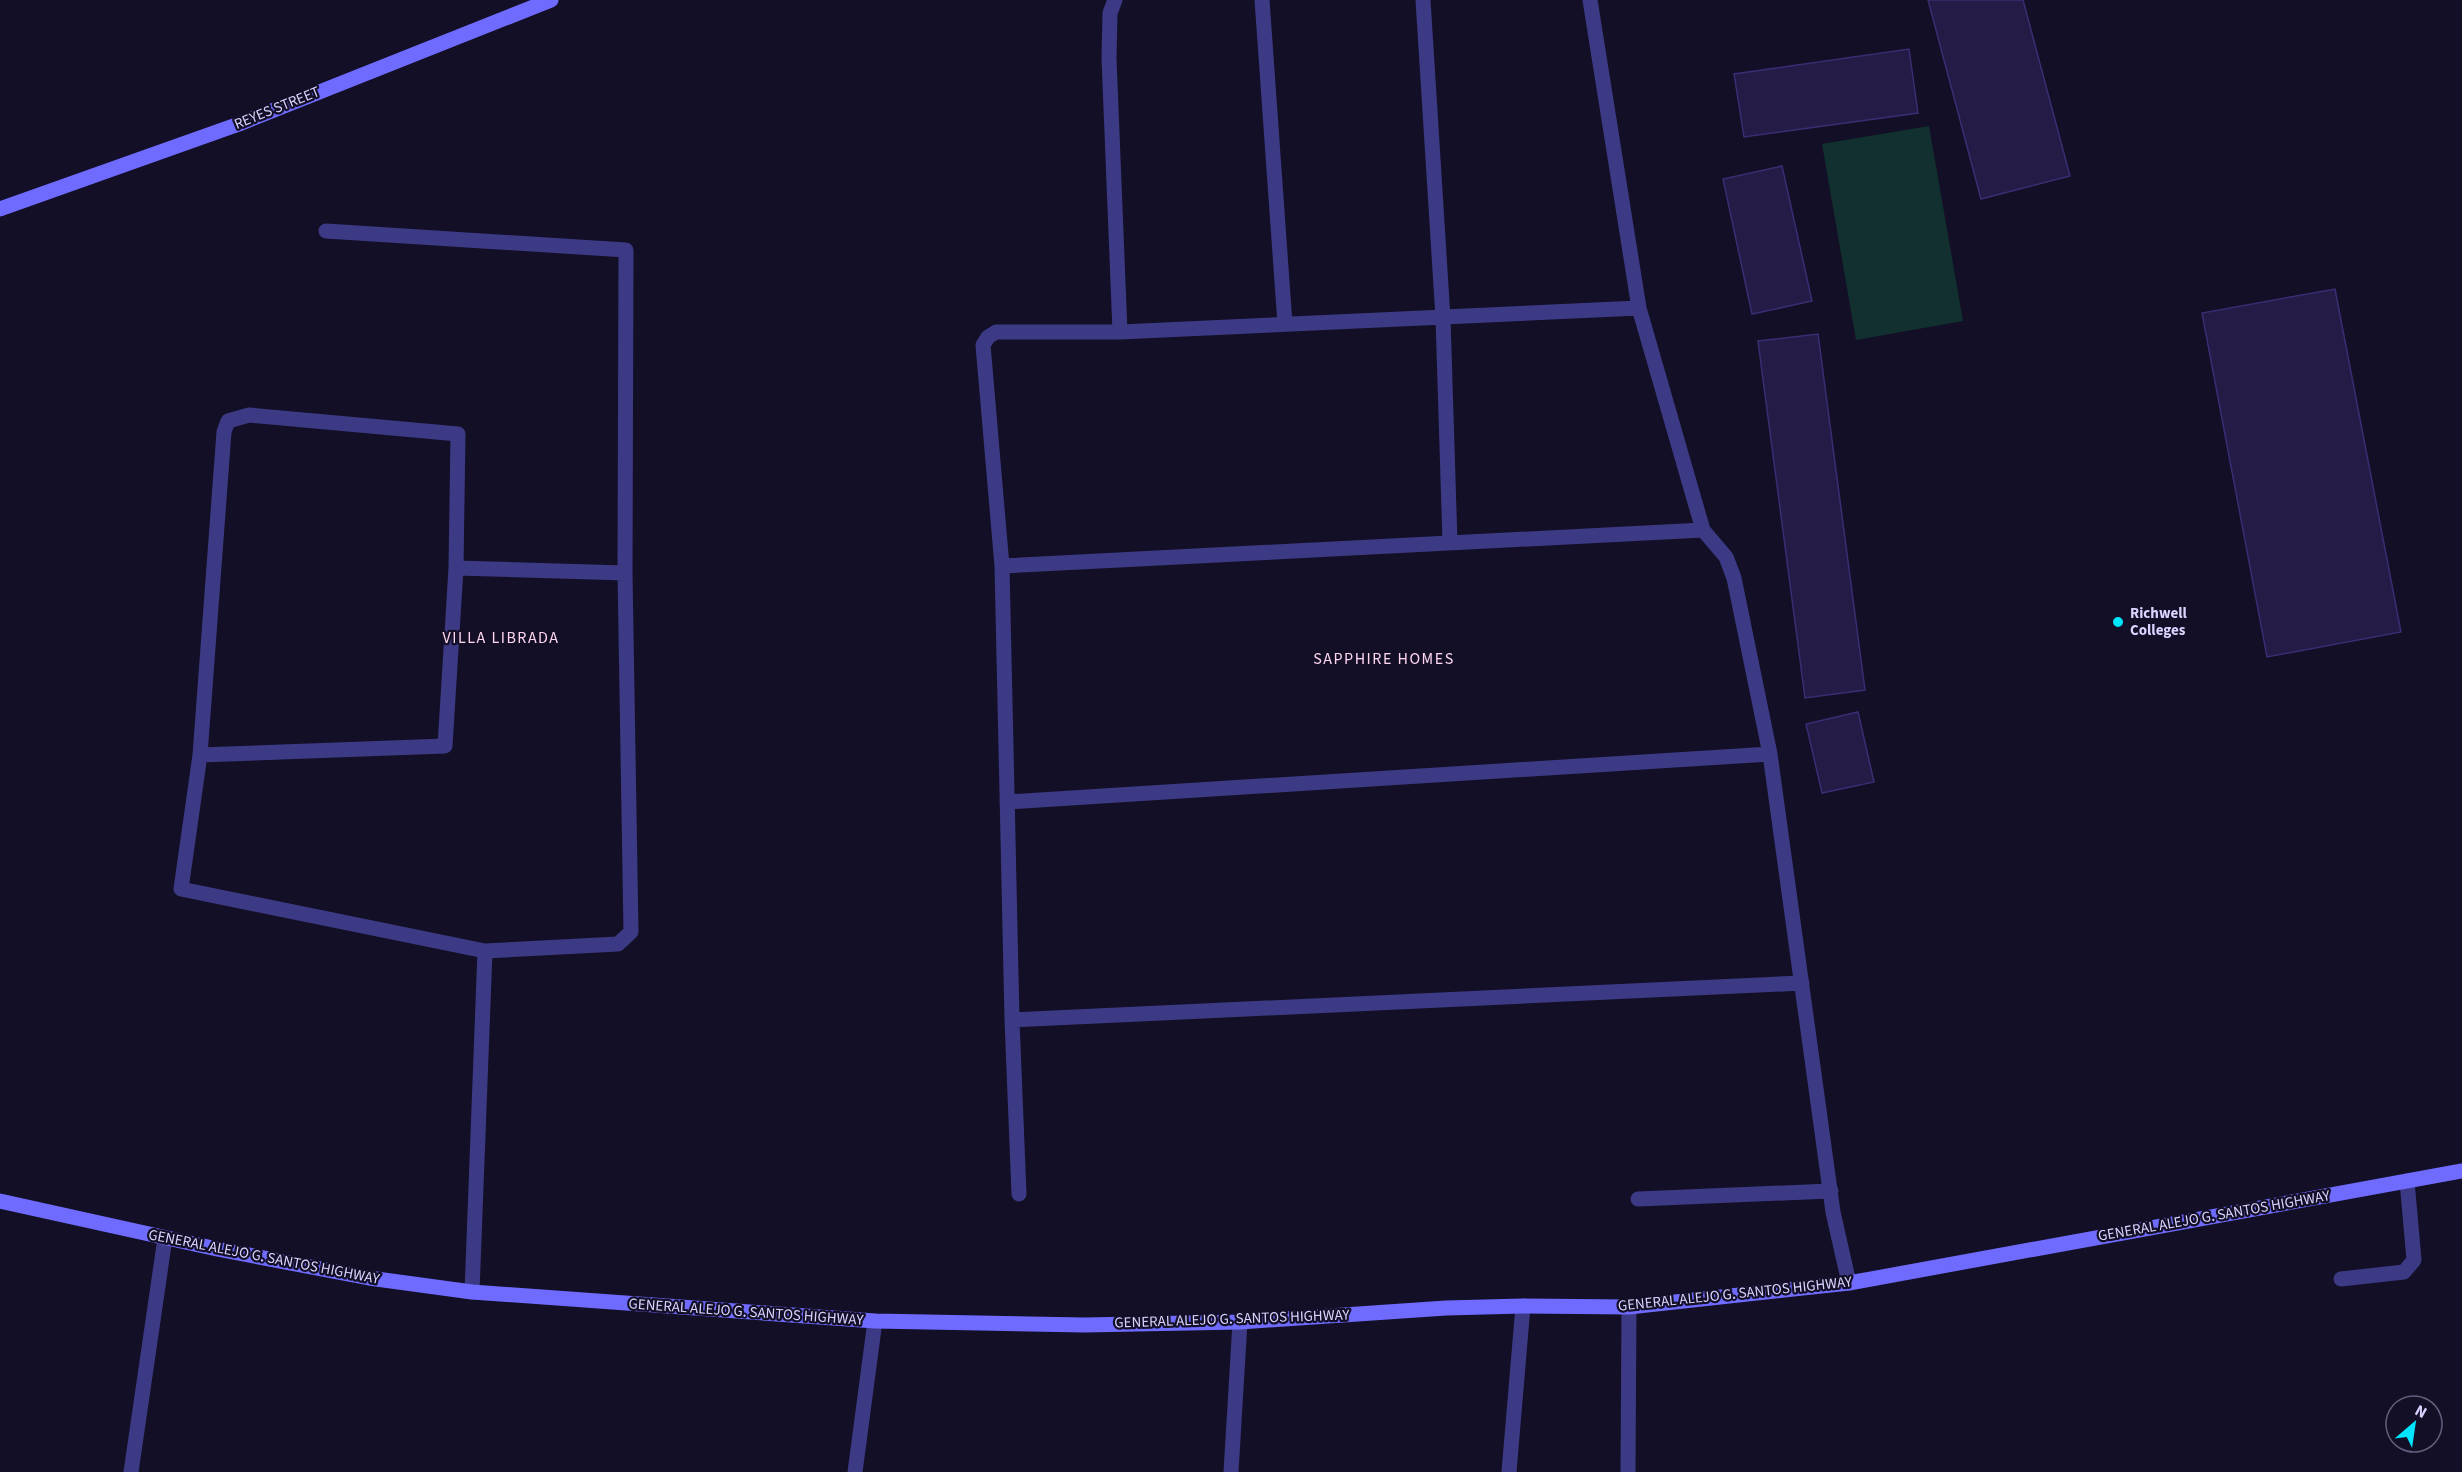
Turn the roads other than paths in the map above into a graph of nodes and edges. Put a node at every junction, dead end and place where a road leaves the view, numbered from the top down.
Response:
1 (551, 0) edge
2 (1115, 0) edge
3 (1262, 0) edge
4 (1423, 0) edge
5 (1590, 0) edge
6 (0, 209) edge
7 (326, 231) dead end
8 (1639, 308) junction
9 (1443, 318) junction
10 (1285, 324) junction
11 (1120, 332) junction
12 (1703, 530) junction
13 (1450, 543) junction
14 (1002, 566) junction
15 (456, 568) junction
16 (625, 573) junction
17 (1770, 754) junction
18 (200, 755) junction
19 (1007, 802) junction
20 (485, 951) junction
21 (1802, 983) junction
22 (1012, 1020) junction
23 (2462, 1171) edge
24 (2407, 1181) junction
25 (1831, 1191) junction
26 (1019, 1194) dead end
27 (1638, 1199) dead end
28 (0, 1201) edge
29 (165, 1238) junction
30 (2341, 1279) dead end
31 (1850, 1282) junction
32 (472, 1292) junction
33 (1523, 1306) junction
34 (1629, 1307) junction
35 (875, 1321) junction
36 (1240, 1322) junction
37 (131, 1472) edge
38 (855, 1472) edge
39 (1231, 1472) edge
40 (1509, 1472) edge
41 (1628, 1472) edge

1 - 6 main road, REYES STREET
2 - 11 street
3 - 10 street
4 - 9 street
5 - 8 street
7 - 16 street
8 - 9 street
8 - 12 street
9 - 10 street
9 - 13 street
10 - 11 street
11 - 14 street
12 - 13 street
12 - 17 street
13 - 14 street
14 - 19 street
15 - 16 street
15 - 18 street
15 - 18 street
16 - 20 street
17 - 19 street
17 - 21 street
18 - 20 street
19 - 22 street
20 - 32 street
21 - 22 street
21 - 25 street
22 - 26 street
23 - 24 main road, GENERAL ALEJO G. SANTOS HIGHWAY
24 - 30 street
24 - 31 main road, GENERAL ALEJO G. SANTOS HIGHWAY
25 - 27 street
25 - 31 street
28 - 29 main road, GENERAL ALEJO G. SANTOS HIGHWAY
29 - 32 main road, GENERAL ALEJO G. SANTOS HIGHWAY
29 - 37 street
31 - 34 main road, GENERAL ALEJO G. SANTOS HIGHWAY
32 - 35 main road, GENERAL ALEJO G. SANTOS HIGHWAY
33 - 34 main road, GENERAL ALEJO G. SANTOS HIGHWAY
33 - 36 main road, GENERAL ALEJO G. SANTOS HIGHWAY
33 - 40 street
34 - 41 street
35 - 36 main road, GENERAL ALEJO G. SANTOS HIGHWAY
35 - 38 street
36 - 39 street

